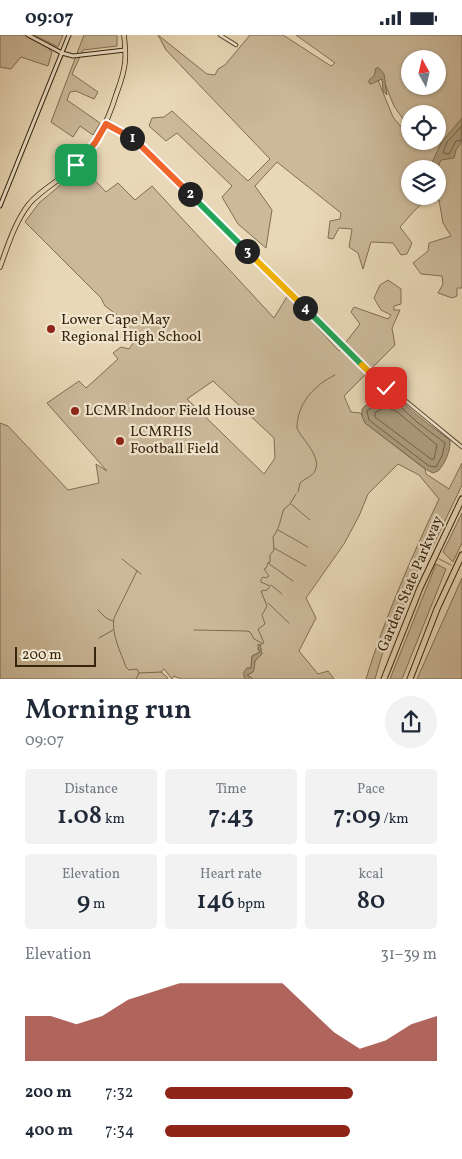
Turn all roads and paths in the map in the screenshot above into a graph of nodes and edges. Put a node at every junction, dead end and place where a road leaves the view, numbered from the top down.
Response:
1 (28, 35) edge
2 (69, 35) edge
3 (124, 35) edge
4 (220, 35) edge
5 (236, 45) dead end
6 (125, 51) junction
7 (62, 53) junction
8 (106, 124) junction
9 (0, 206) edge
10 (0, 267) edge
11 (462, 447) edge
12 (462, 499) edge
13 (462, 555) edge
14 (384, 679) edge
15 (410, 679) edge

1 - 7 street
2 - 7 street
3 - 6 main road
4 - 5 street
6 - 7 street
6 - 8 main road
7 - 9 street
8 - 10 main road
8 - 11 street
12 - 14 highway, Garden State Parkway
13 - 15 highway

